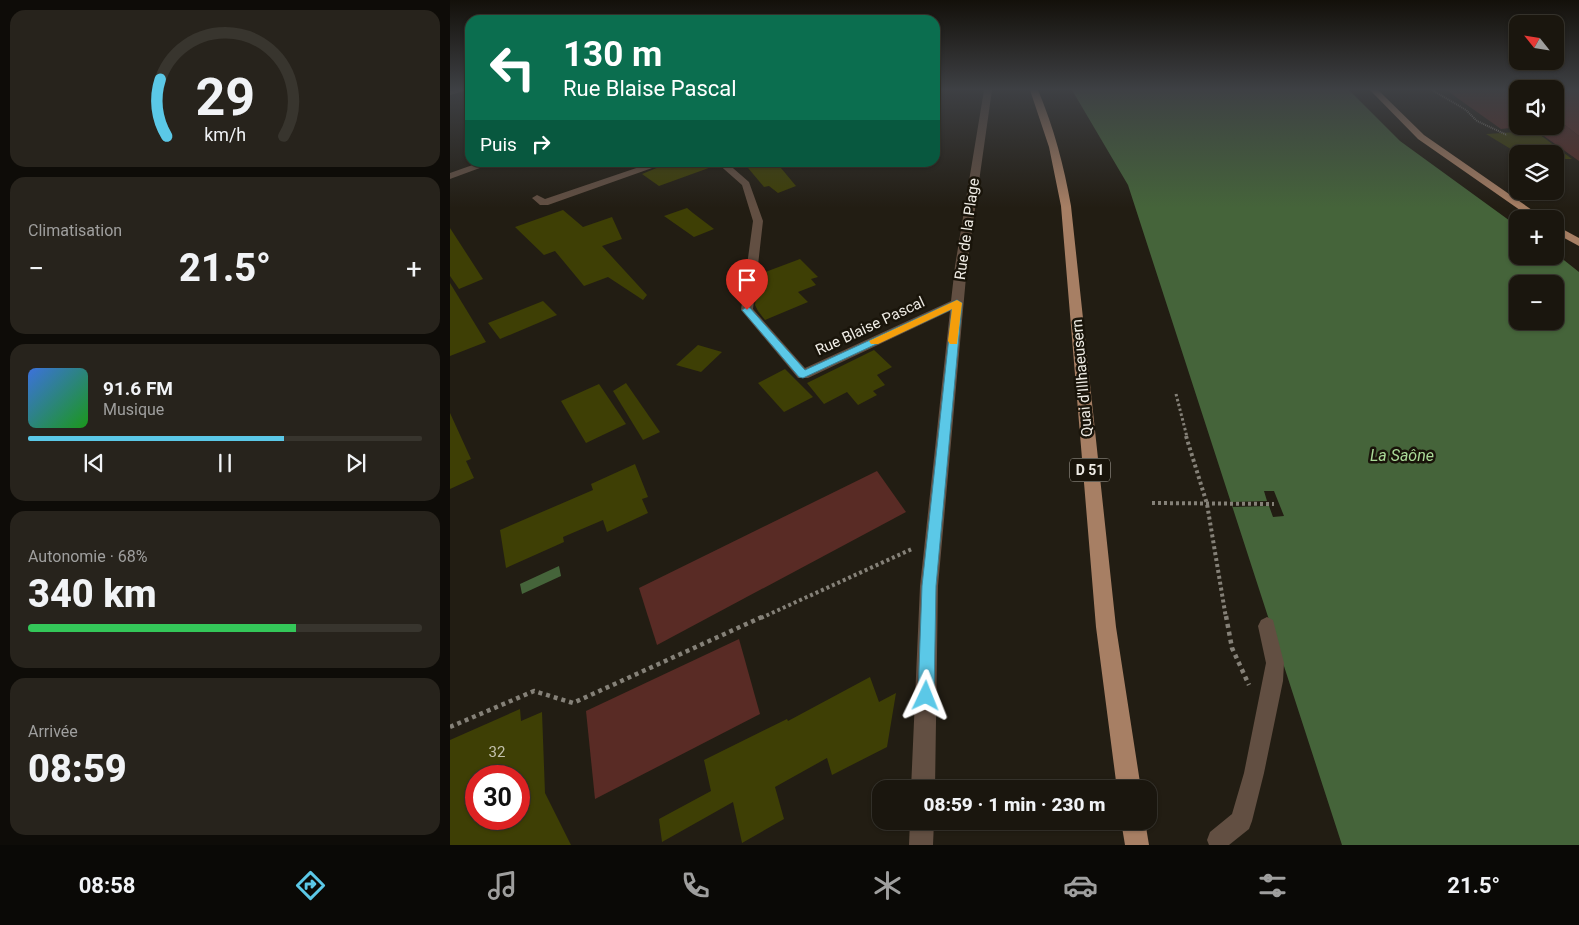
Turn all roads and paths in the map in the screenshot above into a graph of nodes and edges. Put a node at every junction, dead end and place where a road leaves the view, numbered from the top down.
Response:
1 (982, 129) edge
2 (1050, 129) edge
3 (1413, 129) edge
4 (1496, 129) edge
5 (1507, 134) dead end
6 (477, 167) edge
7 (650, 167) edge
8 (726, 167) edge
9 (450, 176) edge
10 (537, 198) dead end
11 (1527, 210) edge
12 (1564, 234) edge
13 (1579, 244) edge
14 (957, 303) junction
15 (1176, 394) dead end
16 (1152, 503) dead end
17 (1207, 504) junction
18 (1274, 504) dead end
19 (934, 539) junction
20 (1268, 626) dead end
21 (1251, 688) dead end
22 (450, 727) edge
23 (923, 780) edge
24 (1128, 780) edge
25 (922, 830) edge
26 (1134, 830) edge
27 (1218, 840) dead end
28 (921, 845) edge
29 (1136, 845) edge

1 - 14 street, Rue de la Plage
2 - 24 main road, Quai d'Illhaeusern / D 51
3 - 11 main road
4 - 5 path
6 - 9 street
7 - 10 street
8 - 14 street, Rue Blaise Pascal
12 - 13 main road
14 - 19 street, Rue de la Plage
15 - 17 path
16 - 17 path
17 - 18 path
17 - 21 path
19 - 22 path
19 - 23 street, Rue de la Plage
20 - 27 lane
25 - 28 street
26 - 29 main road

